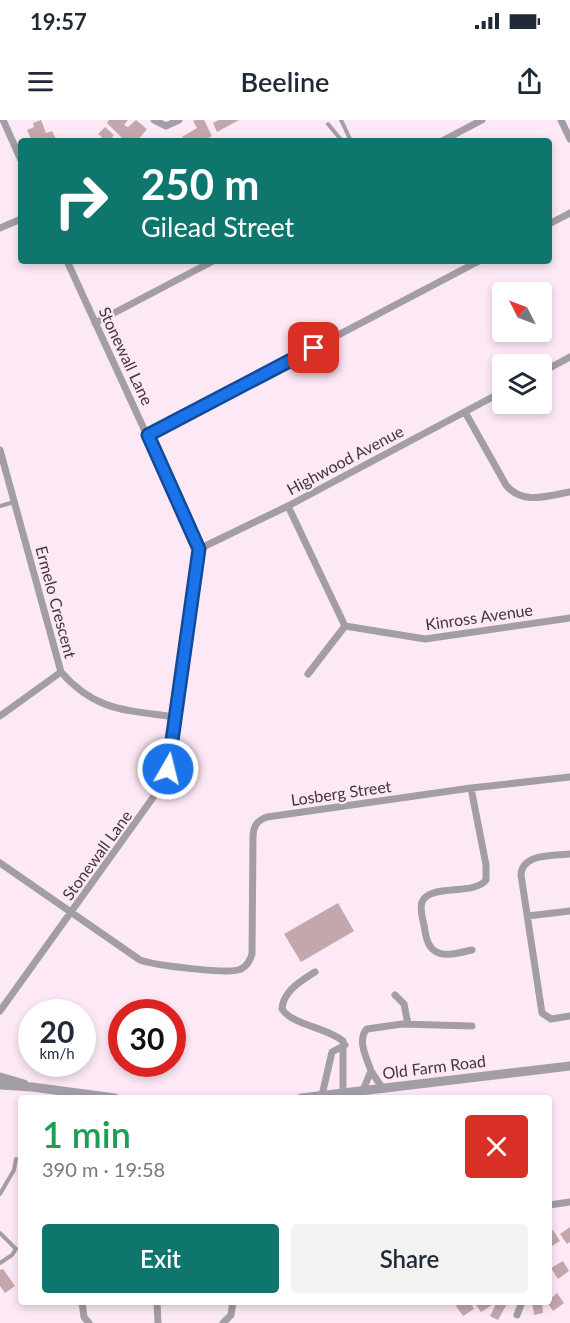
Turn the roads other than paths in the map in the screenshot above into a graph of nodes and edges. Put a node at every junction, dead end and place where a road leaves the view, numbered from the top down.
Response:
1 (3, 120) edge
2 (154, 120) edge
3 (179, 120) edge
4 (341, 120) edge
5 (482, 120) edge
6 (561, 120) edge
7 (328, 124) dead end
8 (340, 138) edge
9 (350, 138) edge
10 (447, 138) edge
11 (570, 139) edge
12 (18, 153) edge
13 (570, 213) edge
14 (18, 220) edge
15 (552, 222) edge
16 (0, 228) edge
17 (68, 264) edge
18 (207, 264) edge
19 (473, 264) edge
20 (95, 323) junction
21 (570, 357) edge
22 (552, 367) edge
23 (492, 397) edge
24 (465, 412) junction
25 (148, 435) junction
26 (0, 450) edge
27 (570, 492) edge
28 (15, 502) junction
29 (0, 506) edge
30 (288, 506) junction
31 (199, 549) junction
32 (570, 618) edge
33 (345, 626) junction
34 (61, 672) junction
35 (308, 674) dead end
36 (0, 716) edge
37 (176, 717) junction
38 (570, 777) edge
39 (471, 788) junction
40 (570, 854) edge
41 (0, 863) edge
42 (570, 911) edge
43 (72, 913) junction
44 (528, 916) junction
45 (472, 950) dead end
46 (315, 972) dead end
47 (395, 995) dead end
48 (0, 1011) edge
49 (570, 1016) edge
50 (408, 1024) junction
51 (472, 1026) dead end
52 (345, 1045) junction
53 (570, 1066) edge
54 (370, 1070) junction
55 (0, 1077) edge
56 (0, 1085) edge
57 (32, 1087) junction
58 (383, 1089) junction
59 (363, 1090) junction
60 (343, 1092) junction
61 (74, 1095) edge
62 (322, 1095) joint
63 (16, 1159) dead end
64 (0, 1194) edge
65 (570, 1202) edge
66 (552, 1205) edge
67 (0, 1233) edge
68 (0, 1263) edge
69 (82, 1305) edge
70 (157, 1305) edge
71 (233, 1305) edge
72 (521, 1305) edge
73 (517, 1315) dead end
74 (89, 1323) edge
75 (158, 1323) edge
76 (223, 1323) edge

1 - 12 street
2 - 3 street
4 - 9 lane
5 - 10 street
6 - 11 street
7 - 8 lane
13 - 15 street
14 - 16 street
17 - 20 street, Stonewall Lane
18 - 20 street
19 - 25 street
20 - 25 street, Stonewall Lane
21 - 22 street
23 - 24 street, Highwood Avenue
24 - 27 street
24 - 30 street, Highwood Avenue
25 - 31 street, Stonewall Lane
26 - 28 street, Ermelo Crescent
28 - 29 lane
28 - 34 street, Ermelo Crescent
30 - 31 street, Highwood Avenue
30 - 33 street
31 - 37 street, Stonewall Lane
32 - 33 street, Kinross Avenue
33 - 35 street
34 - 36 street
34 - 37 street, Ermelo Crescent
37 - 43 street, Stonewall Lane
38 - 39 street, Losberg Street
39 - 43 street, Losberg Street
39 - 45 street
40 - 44 street
41 - 43 street
42 - 44 street
43 - 48 street, Stonewall Lane
44 - 49 street
46 - 52 street
47 - 50 street
50 - 51 street
50 - 54 street
52 - 60 street
52 - 62 street
53 - 58 street, Old Farm Road
54 - 58 street
54 - 59 street
55 - 57 street
56 - 57 street
57 - 61 street
58 - 59 street, Old Farm Road
59 - 60 street, Old Farm Road
60 - 62 street, Old Farm Road
63 - 64 lane
65 - 66 street
67 - 68 lane
69 - 74 street
70 - 75 street
71 - 76 street
72 - 73 street

